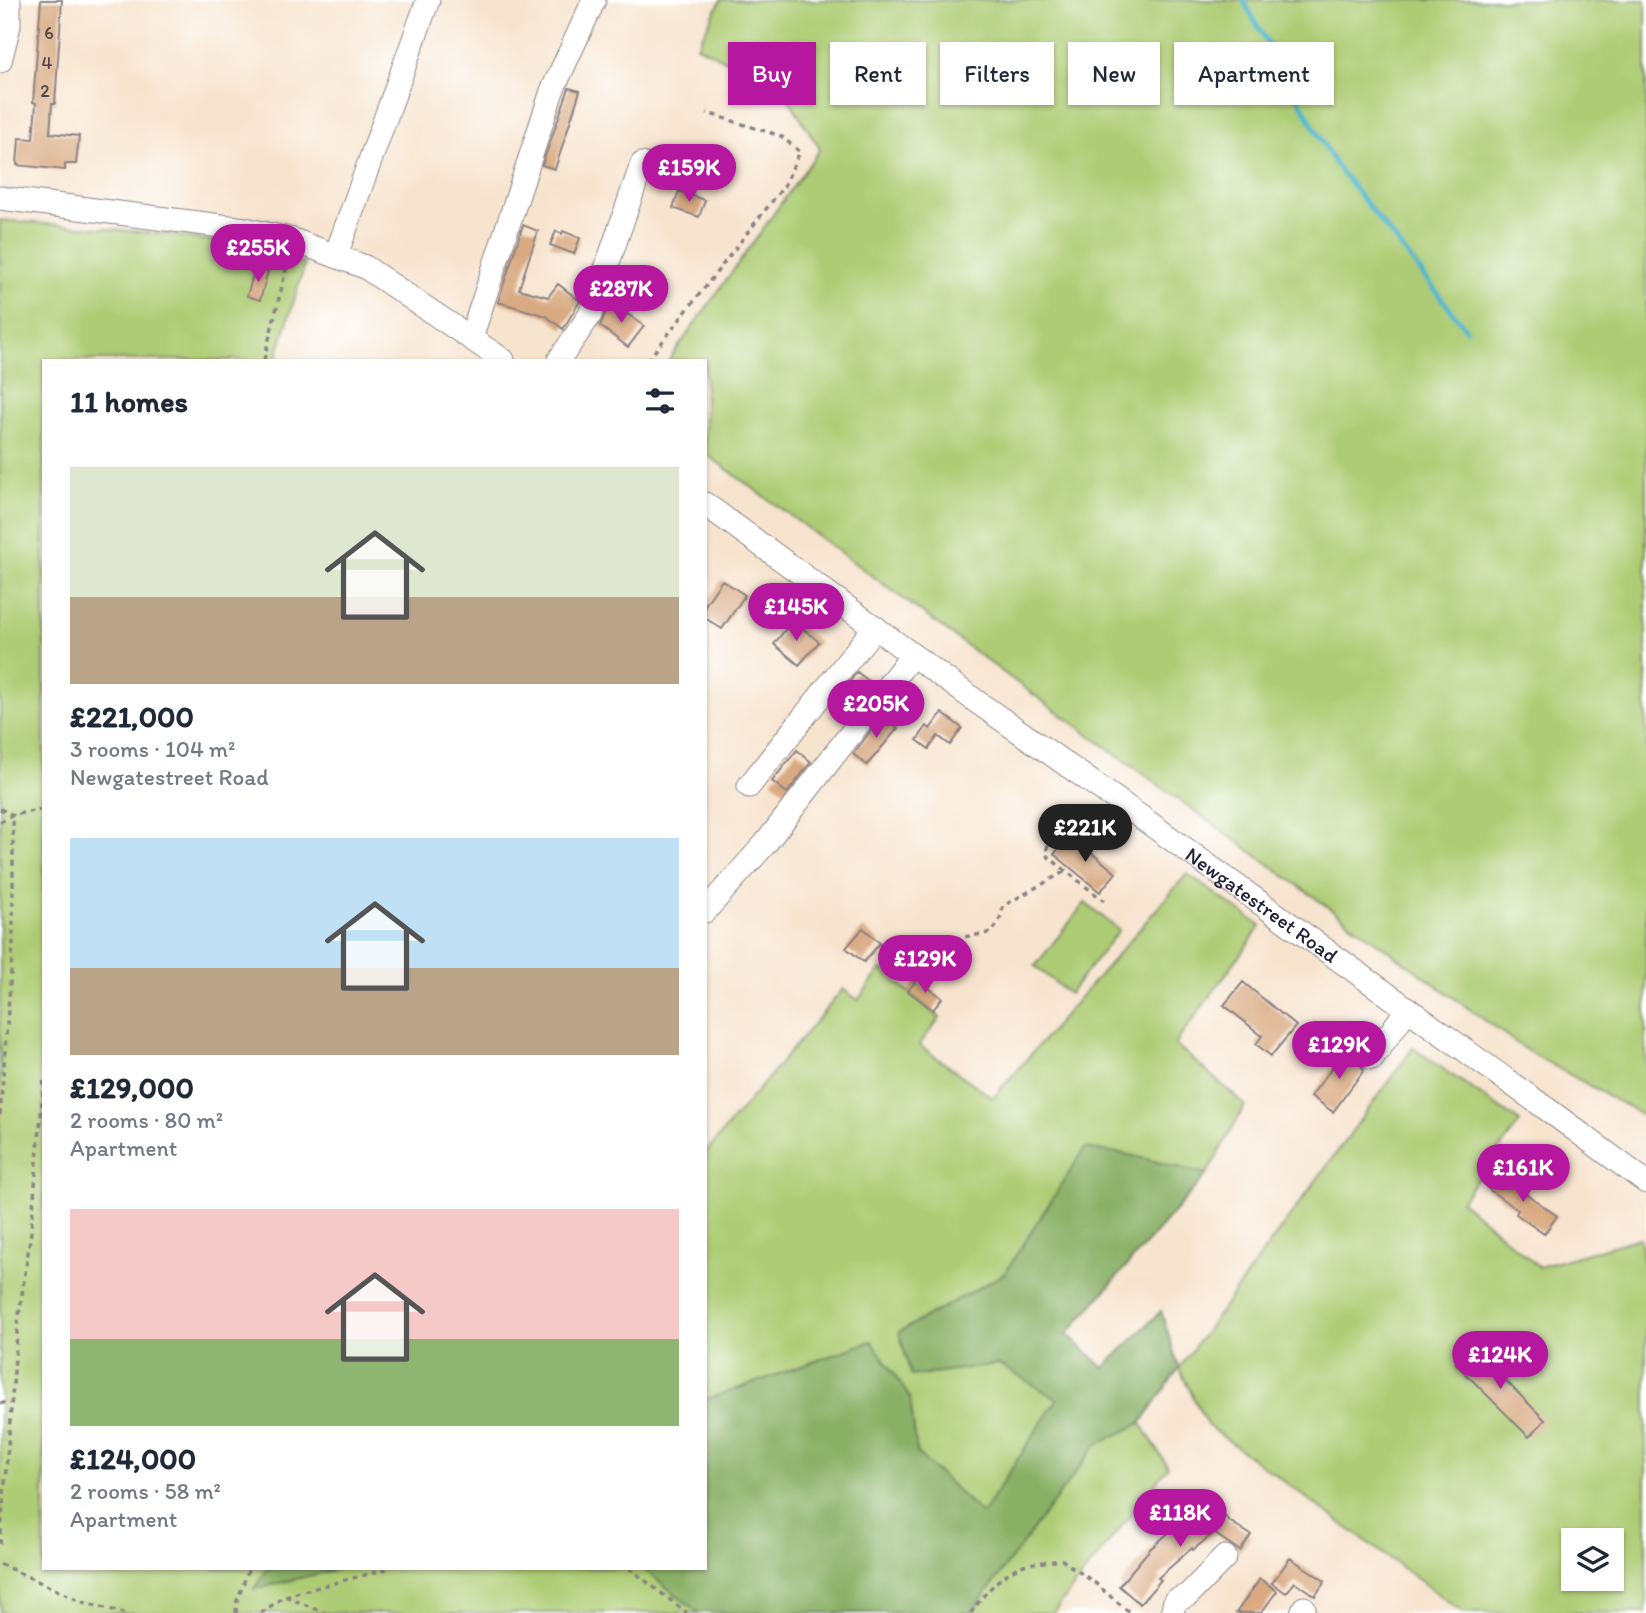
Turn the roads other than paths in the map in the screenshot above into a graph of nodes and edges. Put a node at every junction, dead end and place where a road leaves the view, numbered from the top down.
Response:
1 (9, 0) edge
2 (428, 0) edge
3 (594, 0) edge
4 (0, 61) edge
5 (642, 163) dead end
6 (0, 198) edge
7 (336, 255) junction
8 (471, 338) junction
9 (502, 359) edge
10 (560, 359) edge
11 (707, 505) edge
12 (875, 627) junction
13 (912, 655) junction
14 (749, 786) dead end
15 (707, 909) edge
16 (1407, 1010) junction
17 (1372, 1058) dead end
18 (1646, 1182) edge
19 (1225, 1557) dead end
20 (1172, 1613) edge

1 - 4 street
2 - 7 street
3 - 8 street
5 - 10 street
6 - 7 street
7 - 8 street
8 - 9 street
11 - 12 street, Newgatestreet Road
12 - 13 street, Newgatestreet Road
12 - 14 street
13 - 15 street
13 - 16 street, Newgatestreet Road
16 - 17 street
16 - 18 street, Newgatestreet Road
19 - 20 street

